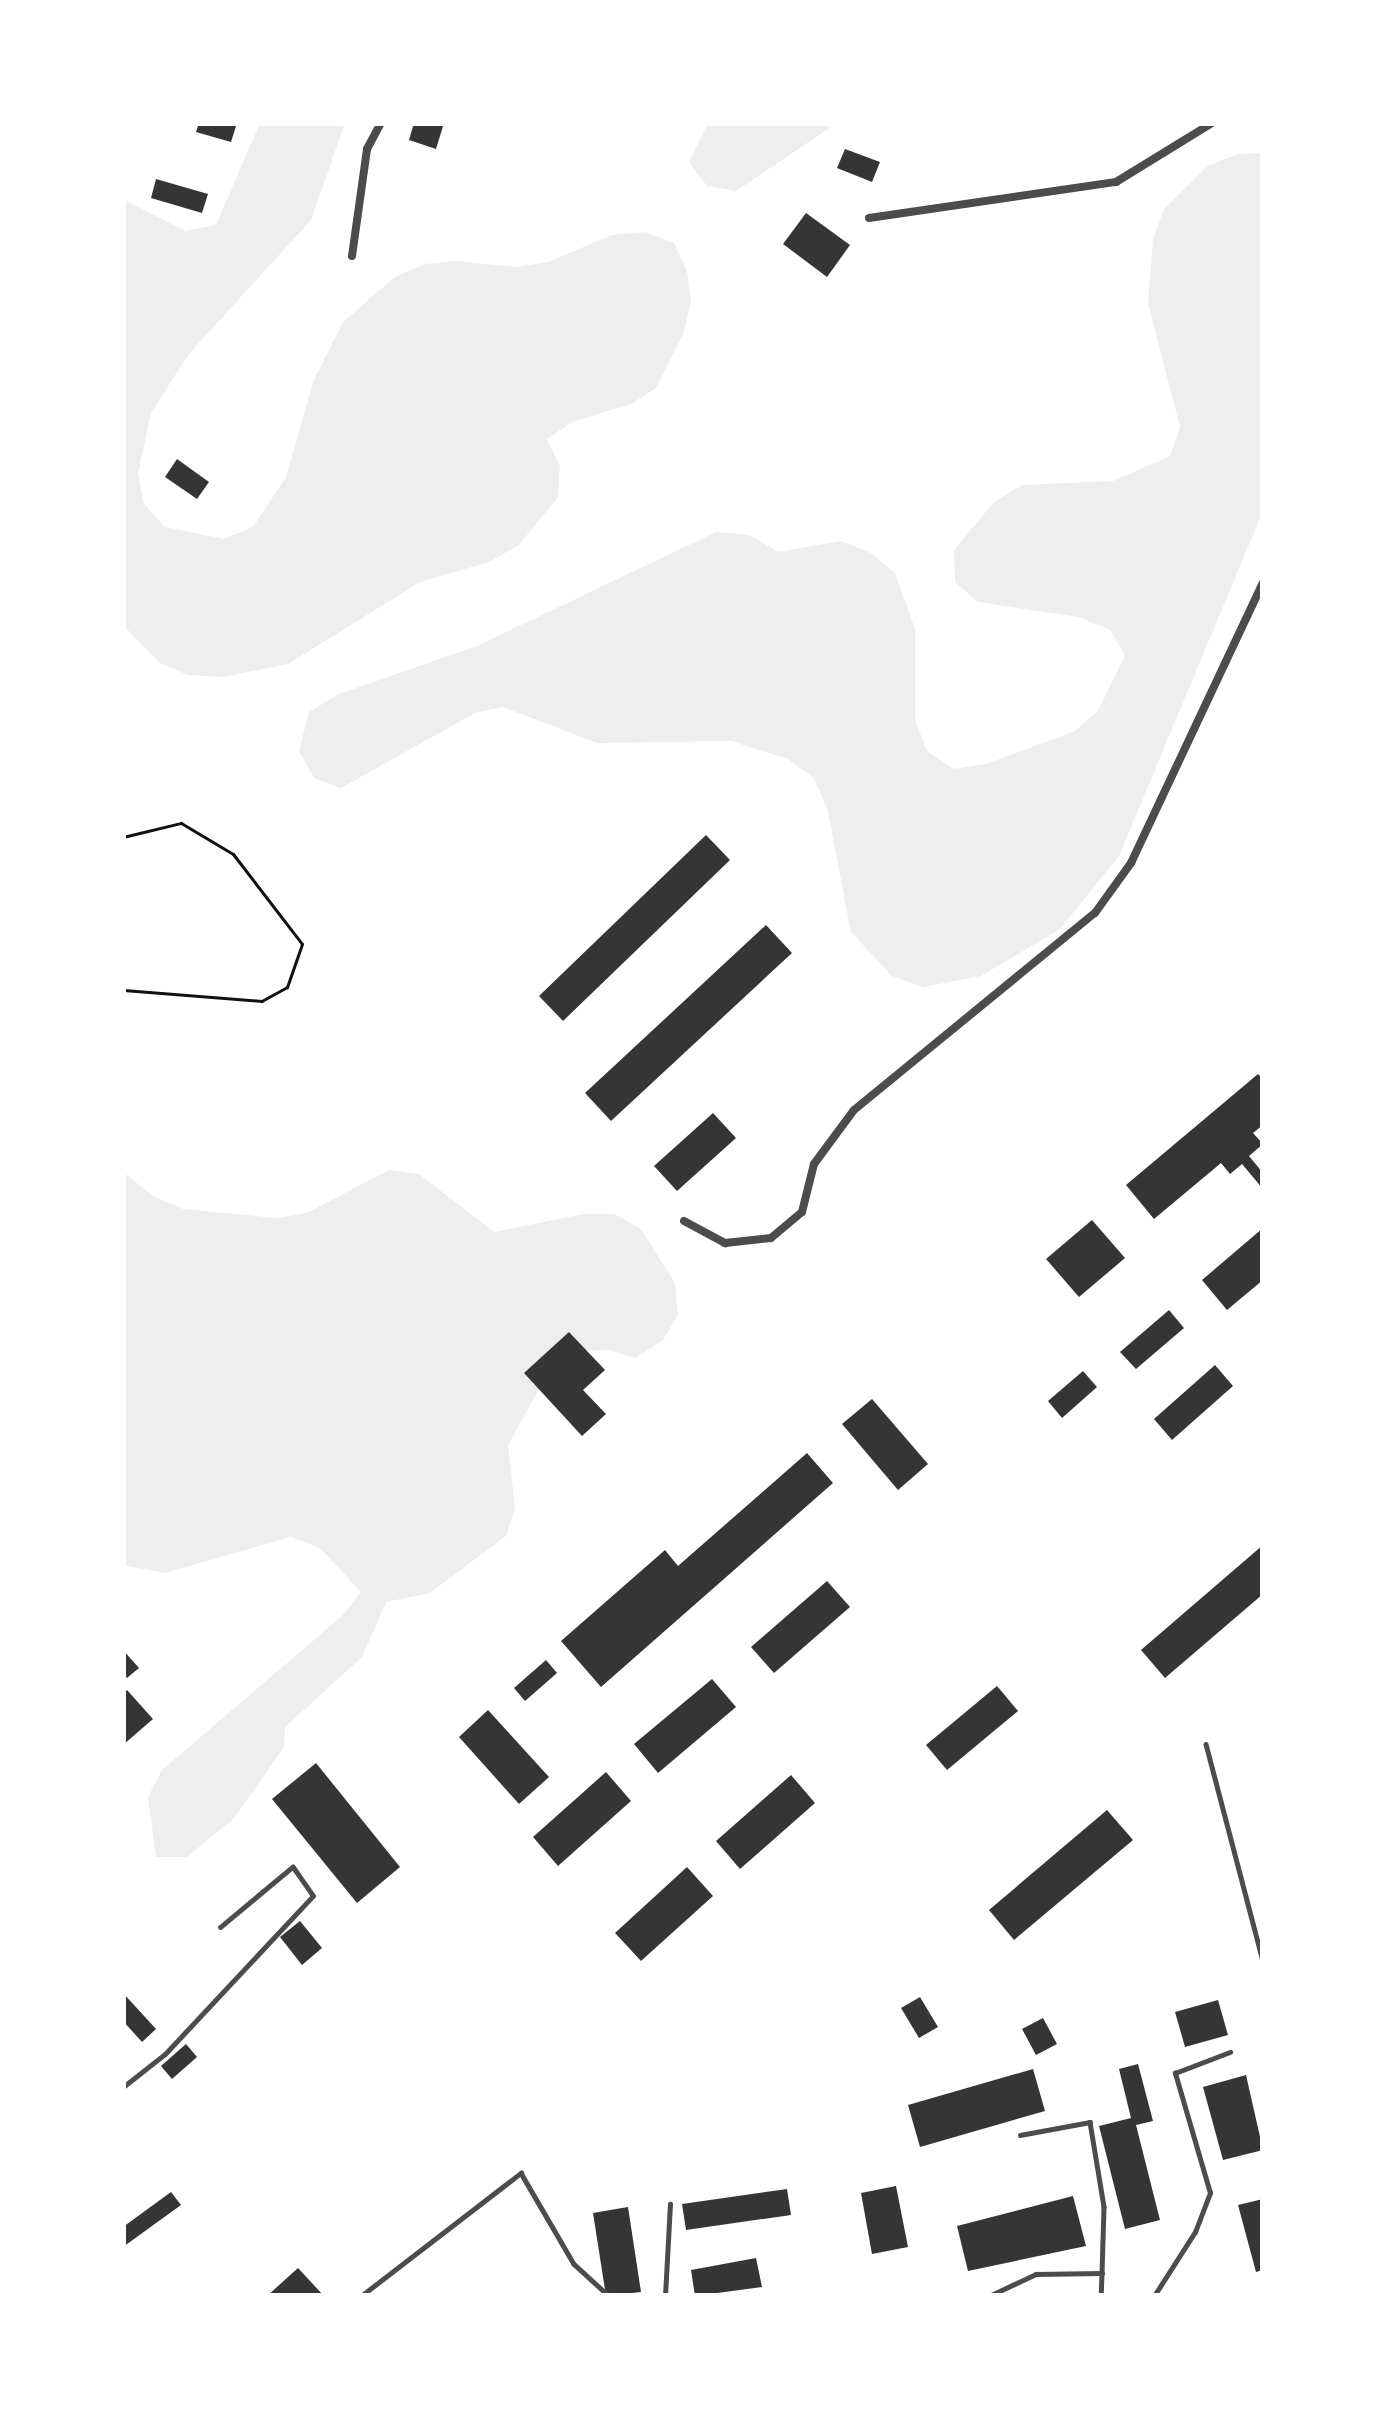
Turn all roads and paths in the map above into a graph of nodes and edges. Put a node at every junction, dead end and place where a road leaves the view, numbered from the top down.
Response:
1 (381, 123) edge
2 (1212, 123) edge
3 (869, 218) dead end
4 (352, 256) dead end
5 (1263, 584) edge
6 (123, 837) edge
7 (123, 990) edge
8 (684, 1221) dead end
9 (1206, 1744) dead end
10 (221, 1927) dead end
11 (1263, 1962) edge
12 (1230, 2052) dead end
13 (123, 2086) edge
14 (1020, 2135) dead end
15 (670, 2204) dead end
16 (1102, 2273) junction
17 (362, 2296) edge
18 (609, 2296) edge
19 (665, 2296) edge
20 (989, 2296) edge
21 (1101, 2296) edge
22 (1154, 2296) edge

1 - 4 street
2 - 3 street
5 - 8 street
6 - 7 path
9 - 11 lane
10 - 13 lane
12 - 22 lane
14 - 16 lane
15 - 19 lane
16 - 20 lane
16 - 21 lane
17 - 18 lane

